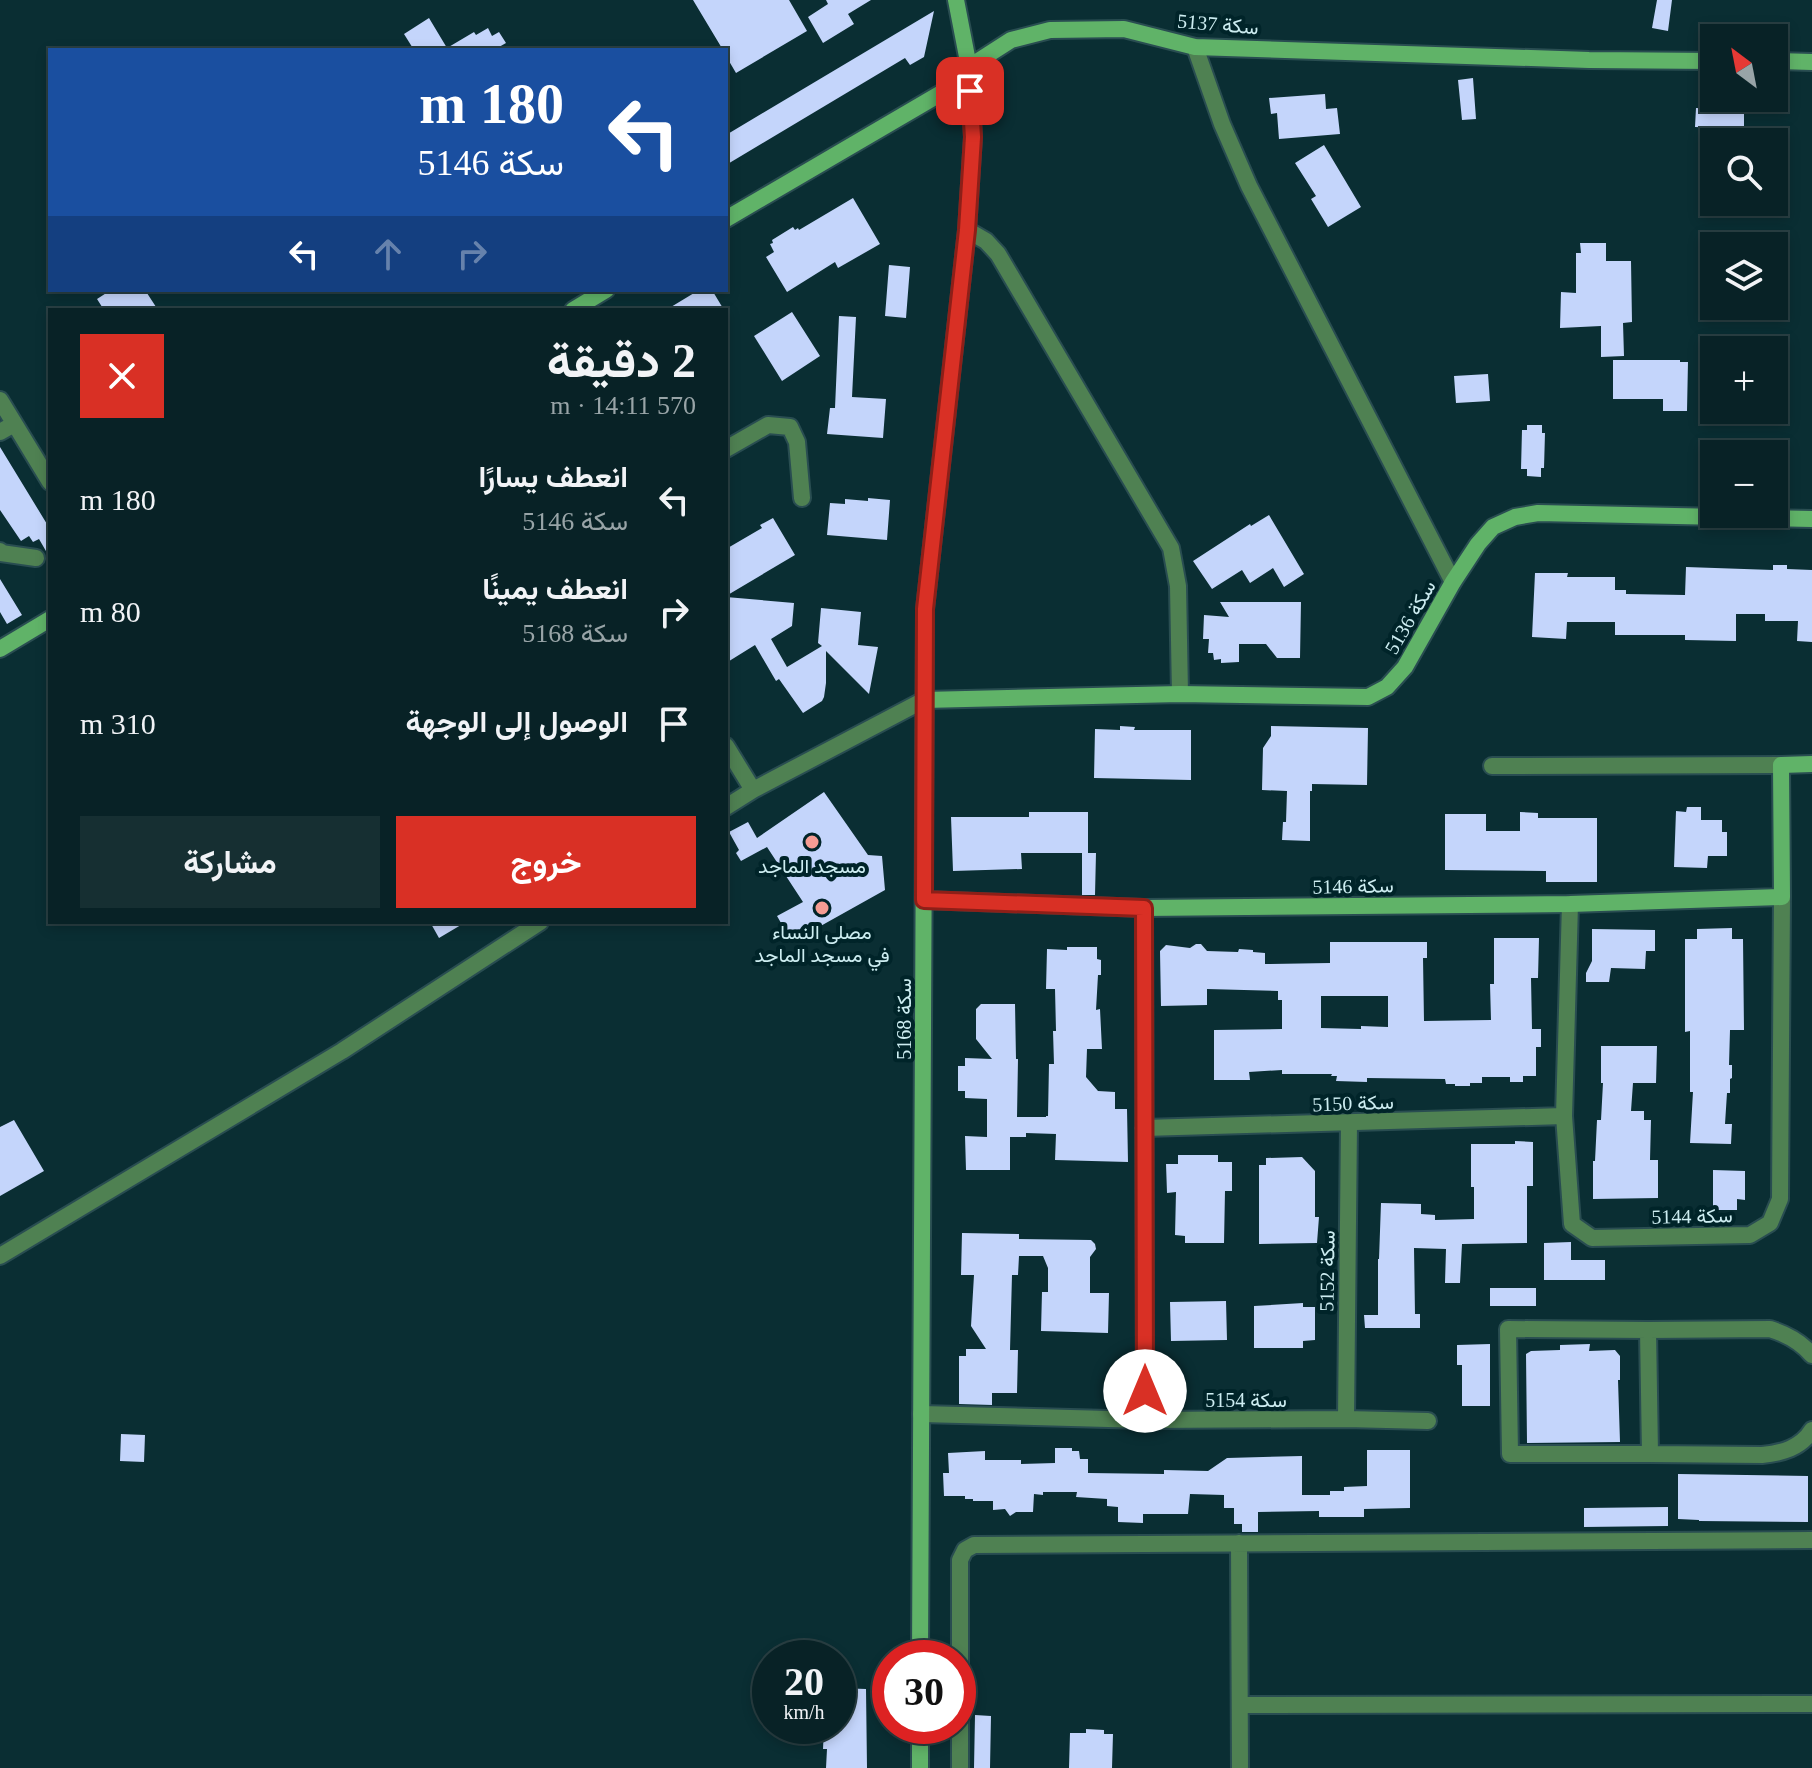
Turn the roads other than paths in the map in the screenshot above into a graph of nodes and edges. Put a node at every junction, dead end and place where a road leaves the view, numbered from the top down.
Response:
1 (956, 0) edge
2 (1195, 47) junction
3 (1700, 61) edge
4 (1788, 61) edge
5 (1812, 62) edge
6 (969, 67) junction
7 (728, 218) edge
8 (967, 230) junction
9 (603, 292) edge
10 (576, 308) edge
11 (0, 400) edge
12 (7, 428) edge
13 (728, 448) edge
14 (48, 479) edge
15 (802, 498) dead end
16 (1812, 519) edge
17 (0, 553) edge
18 (36, 558) dead end
19 (1453, 582) junction
20 (48, 620) edge
21 (0, 649) edge
22 (1180, 694) junction
23 (924, 700) junction
24 (728, 749) edge
25 (1812, 764) edge
26 (1781, 765) junction
27 (1492, 766) dead end
28 (753, 790) junction
29 (728, 806) edge
30 (1782, 897) junction
31 (924, 900) junction
32 (1570, 904) junction
33 (1144, 908) junction
34 (537, 924) edge
35 (1564, 1116) junction
36 (1349, 1123) junction
37 (1144, 1128) junction
38 (0, 1256) edge
39 (1648, 1330) junction
40 (1812, 1355) edge
41 (921, 1414) junction
42 (1346, 1419) junction
43 (1145, 1420) junction
44 (1428, 1421) dead end
45 (1812, 1430) edge
46 (1650, 1454) junction
47 (1812, 1540) edge
48 (1239, 1543) junction
49 (920, 1640) edge
50 (1812, 1704) edge
51 (1240, 1705) junction
52 (920, 1744) edge
53 (920, 1768) edge
54 (960, 1768) edge
55 (1240, 1768) edge

1 - 6 street, سكة 5168
2 - 3 street, سكة 5137
2 - 6 street, سكة 5137
2 - 19 street
4 - 5 street
6 - 7 street, سكة 5137
6 - 8 street, سكة 5168
8 - 22 street
8 - 23 street, سكة 5168
9 - 10 street
11 - 12 street
12 - 14 street
13 - 15 street
16 - 19 street, سكة 5136
17 - 18 street
19 - 22 street, سكة 5136
20 - 21 street
22 - 23 street, سكة 5136
23 - 28 street
23 - 31 street, سكة 5168
24 - 28 street
25 - 26 street
26 - 27 street
26 - 30 street, سكة 5144
28 - 29 street
30 - 32 street, سكة 5146
30 - 35 street, سكة 5144
31 - 33 street, سكة 5146
31 - 41 street, سكة 5168
32 - 33 street, سكة 5146
32 - 35 street, سكة 5144
33 - 37 street
34 - 38 street
35 - 36 street, سكة 5150
36 - 37 street, سكة 5150
36 - 42 street, سكة 5152
37 - 43 street
39 - 40 street
39 - 46 street
39 - 46 street
41 - 43 street, سكة 5154
41 - 49 street, سكة 5168
42 - 43 street, سكة 5154
42 - 44 street, سكة 5154
45 - 46 street
47 - 48 street
48 - 51 street
48 - 54 street
50 - 51 street
51 - 55 street
52 - 53 street

